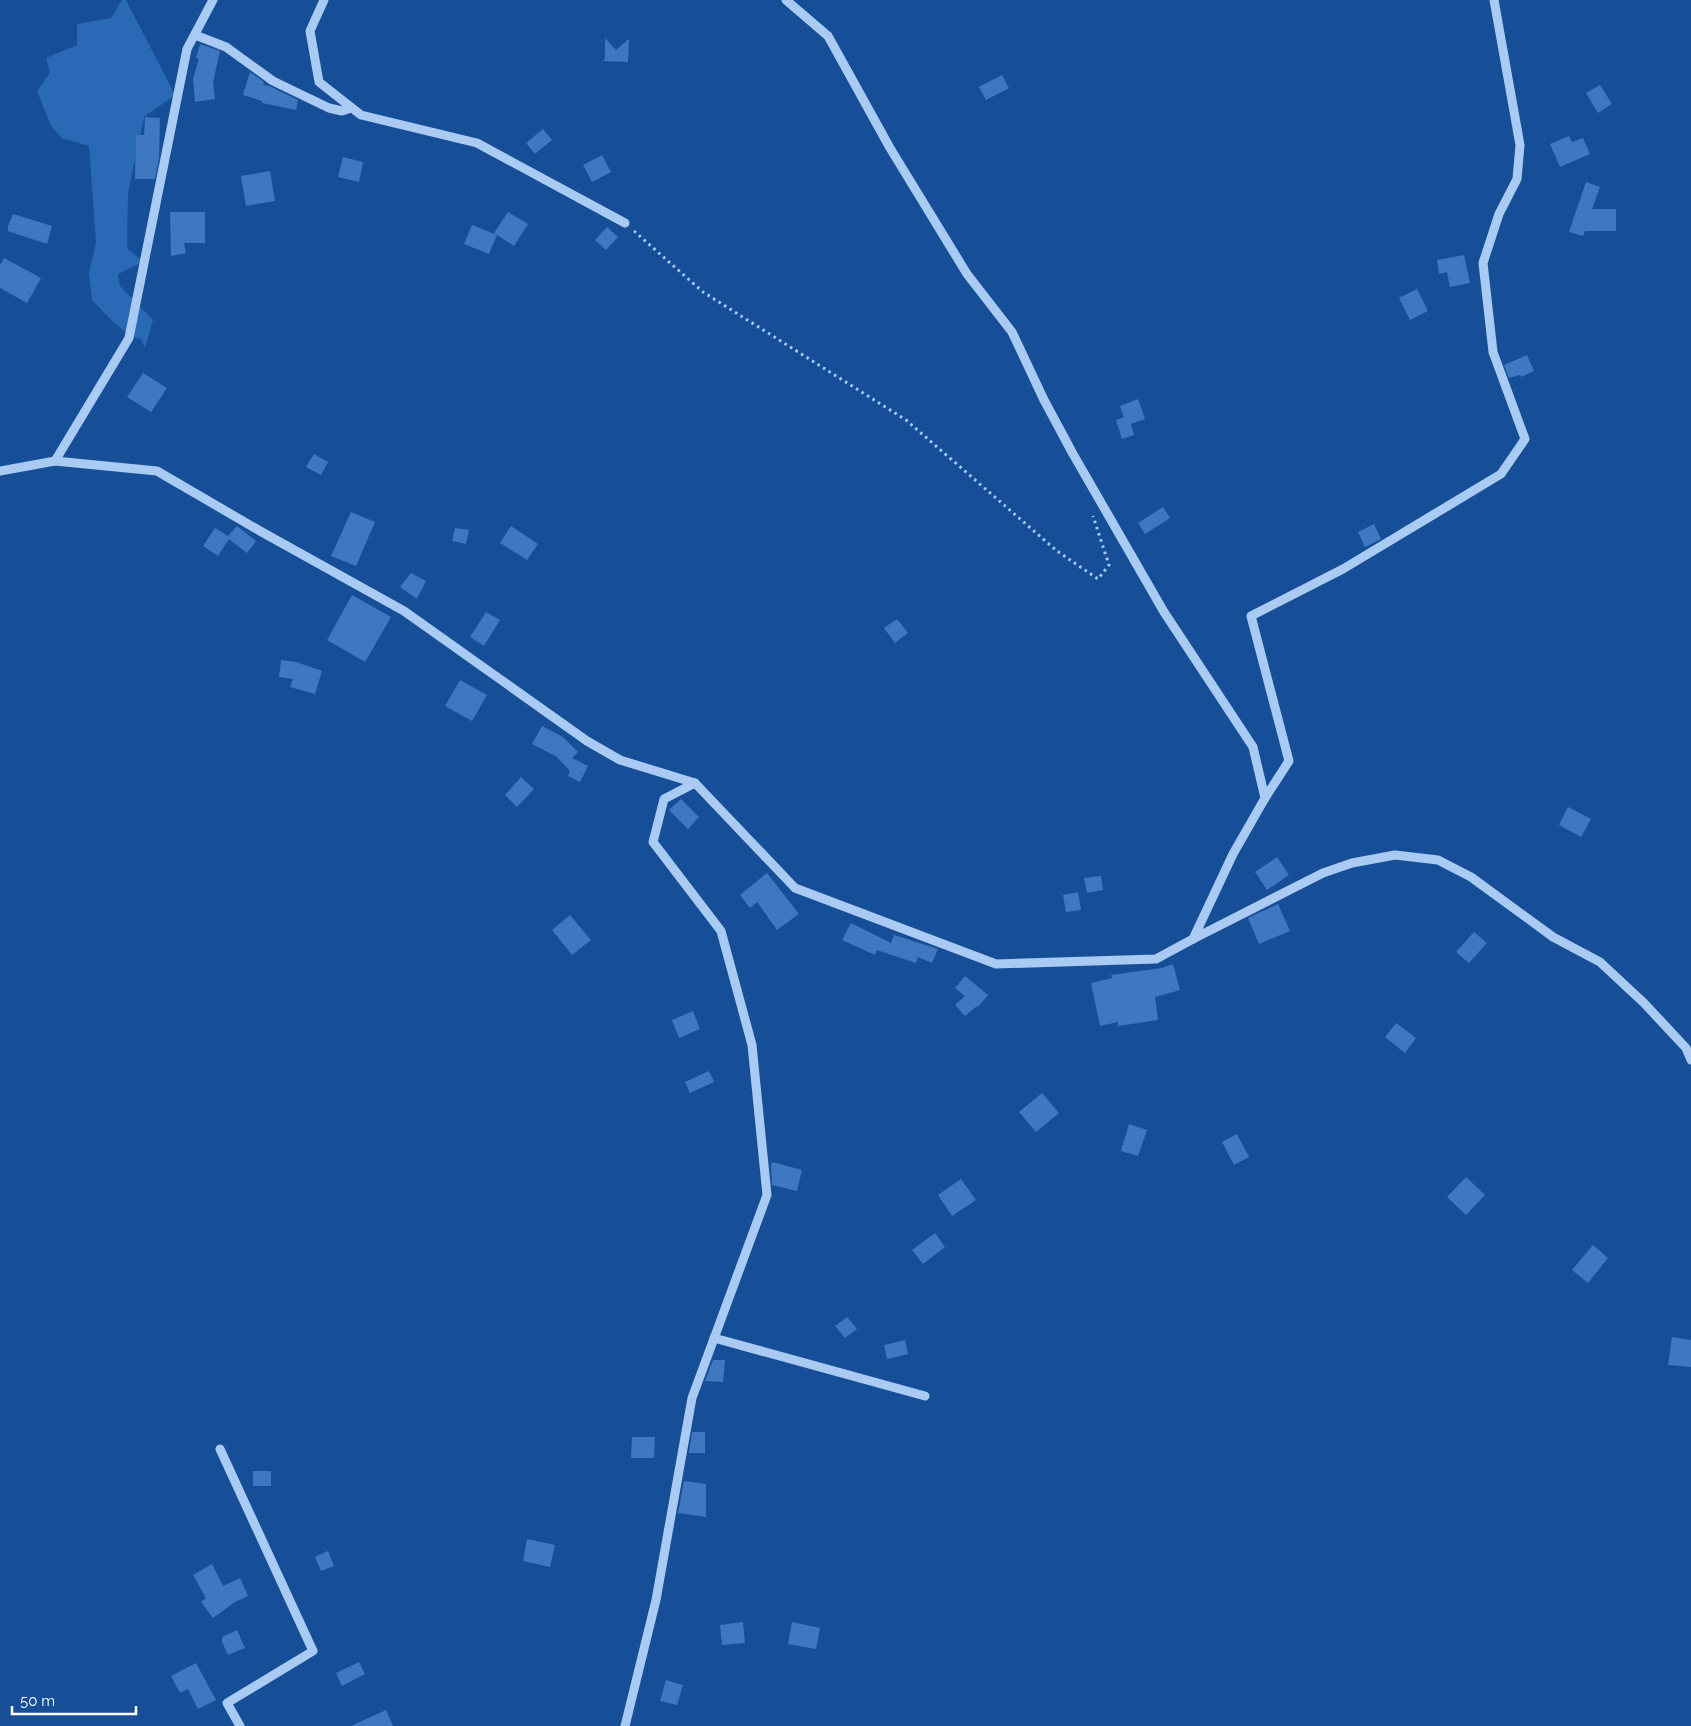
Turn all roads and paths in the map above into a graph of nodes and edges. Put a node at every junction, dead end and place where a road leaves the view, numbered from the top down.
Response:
1 (213, 0) edge
2 (324, 0) edge
3 (786, 0) edge
4 (1494, 0) edge
5 (195, 35) junction
6 (351, 108) junction
7 (626, 224) joint
8 (55, 461) junction
9 (0, 471) edge
10 (1091, 510) dead end
11 (695, 783) junction
12 (1265, 798) junction
13 (1193, 939) junction
14 (1691, 1060) edge
15 (714, 1338) junction
16 (925, 1396) dead end
17 (220, 1449) dead end
18 (240, 1726) edge
19 (625, 1726) edge

1 - 5 street
2 - 6 street
3 - 12 street
4 - 12 street
5 - 6 street
5 - 8 street
6 - 7 street
7 - 10 path
8 - 9 street
8 - 11 street
11 - 13 street
11 - 15 street
12 - 13 street
13 - 14 street
15 - 16 street
15 - 19 street
17 - 18 street

